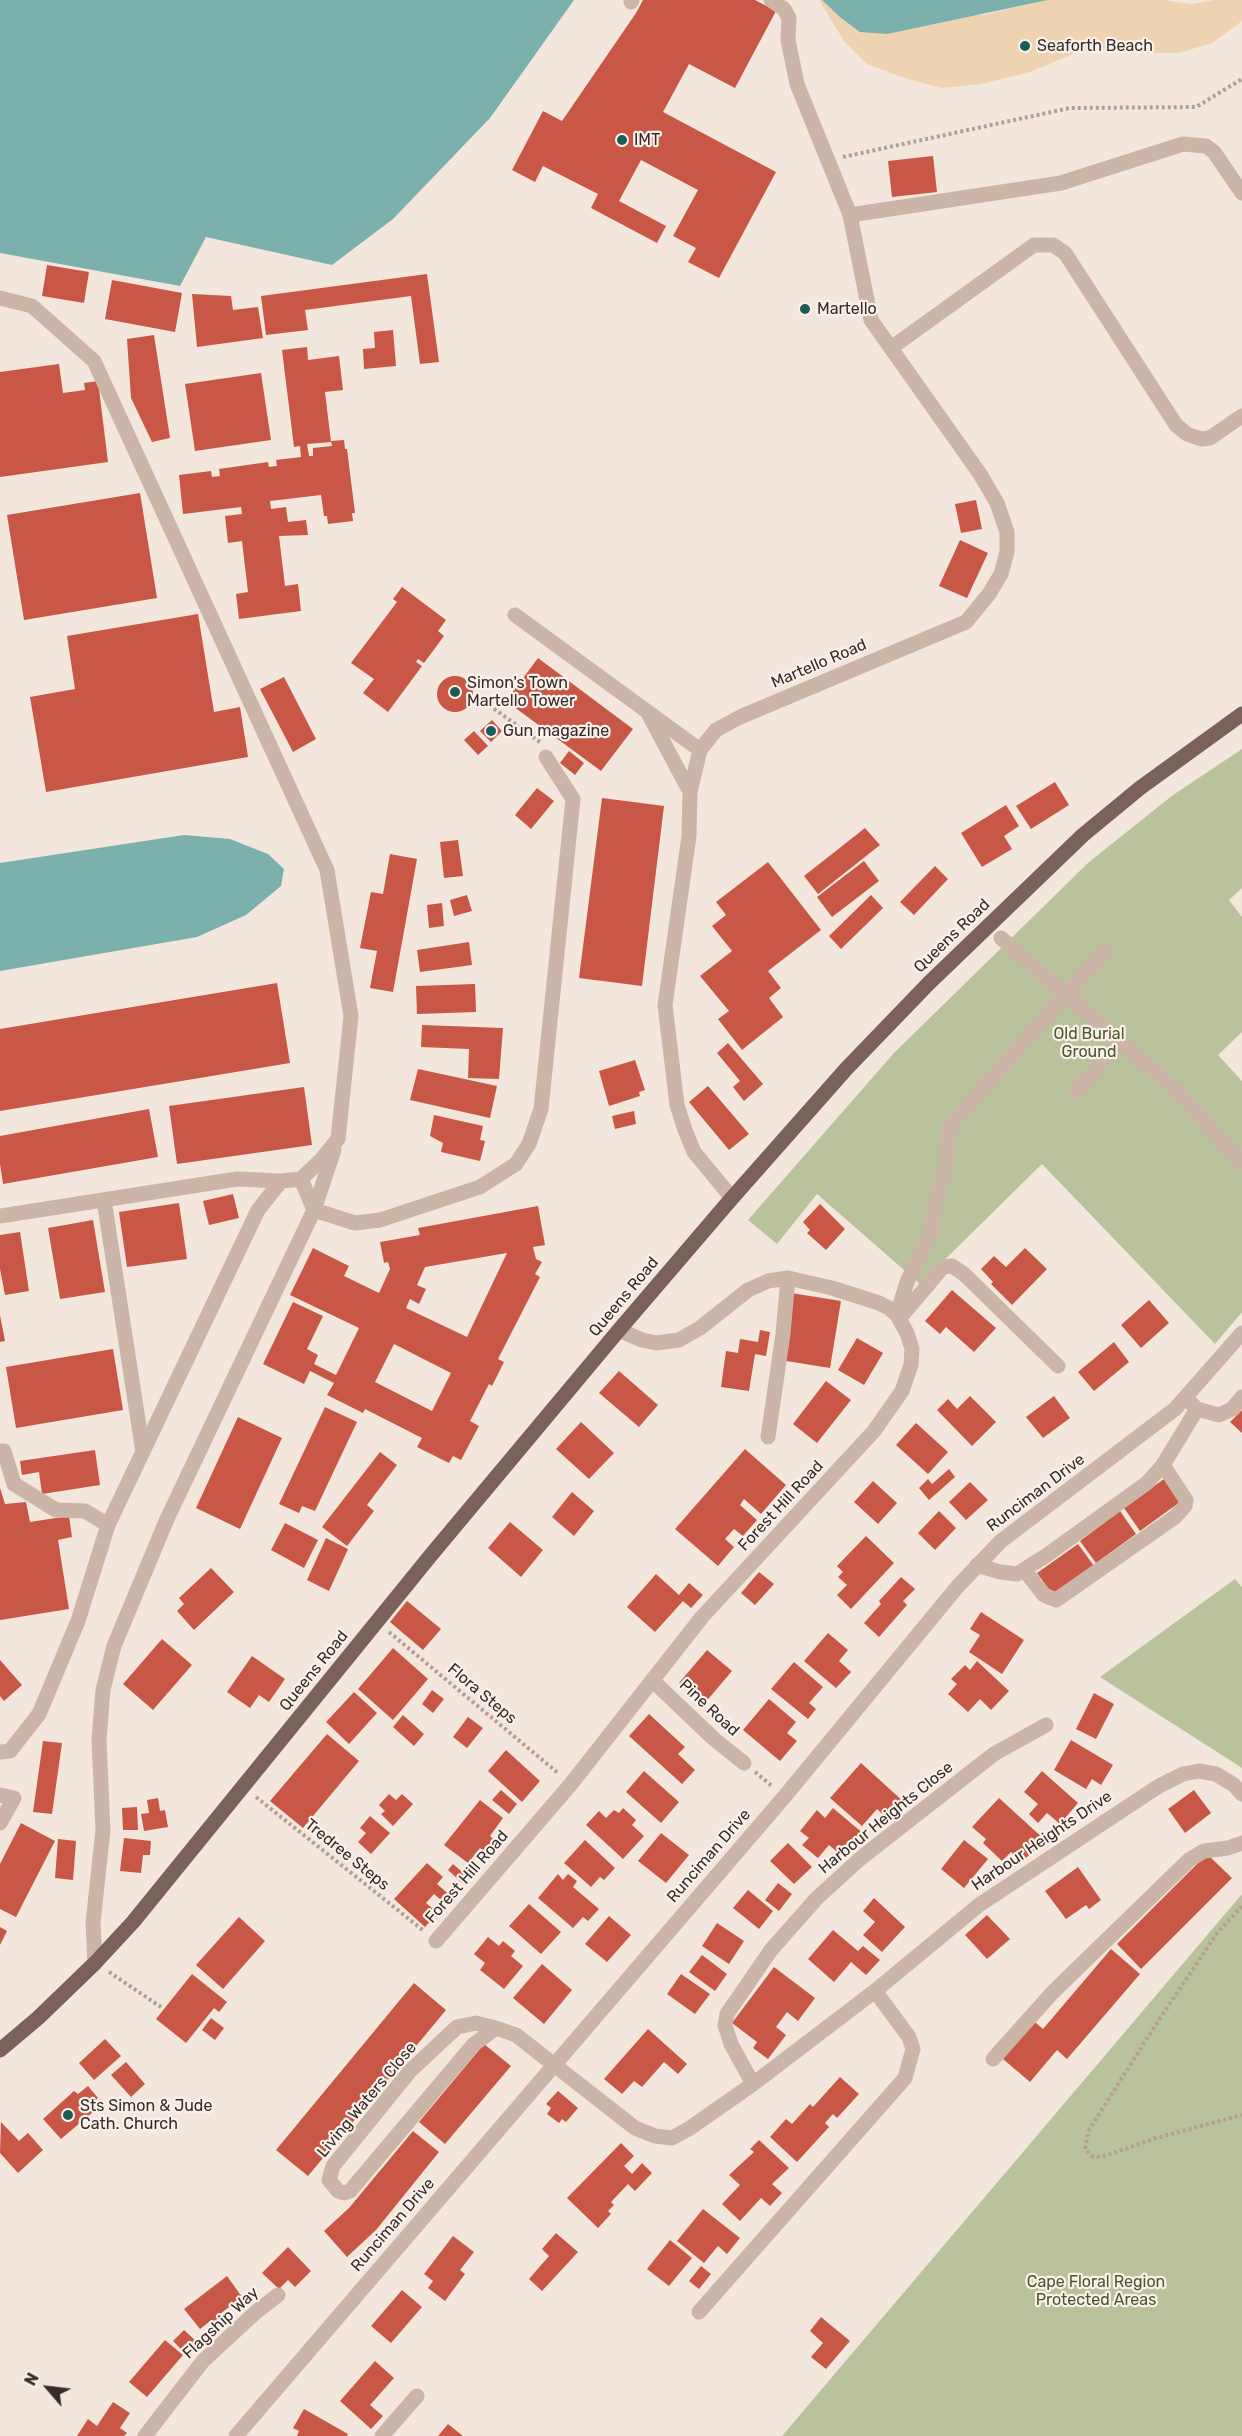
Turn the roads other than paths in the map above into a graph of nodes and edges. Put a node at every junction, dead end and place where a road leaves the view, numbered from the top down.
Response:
1 (771, 0) edge
2 (1242, 193) edge
3 (850, 215) junction
4 (0, 298) edge
5 (891, 348) junction
6 (1242, 417) edge
7 (515, 615) dead end
8 (647, 712) junction
9 (1242, 714) edge
10 (700, 750) junction
11 (546, 757) road end
12 (690, 792) junction
13 (1001, 938) dead end
14 (1106, 950) dead end
15 (1066, 995) junction
16 (1120, 1042) junction
17 (1076, 1092) dead end
18 (338, 1139) junction
19 (1242, 1163) edge
20 (301, 1179) junction
21 (281, 1181) junction
22 (732, 1198) junction
23 (104, 1200) junction
24 (314, 1210) junction
25 (0, 1216) edge
26 (788, 1278) junction
27 (898, 1317) junction
28 (619, 1330) junction
29 (1242, 1332) edge
30 (1058, 1366) dead end
31 (1242, 1397) edge
32 (1191, 1403) junction
33 (768, 1437) dead end
34 (0, 1451) edge
35 (143, 1452) junction
36 (1163, 1465) junction
37 (108, 1525) junction
38 (977, 1565) junction
39 (1024, 1571) junction
40 (652, 1680) junction
41 (1046, 1725) dead end
42 (0, 1752) edge
43 (744, 1763) dead end
44 (1242, 1794) edge
45 (0, 1795) edge
46 (0, 1823) edge
47 (1242, 1843) edge
48 (436, 1941) road end
49 (95, 1963) junction
50 (875, 1991) junction
51 (496, 2028) junction
52 (0, 2050) edge
53 (993, 2060) dead end
54 (554, 2064) junction
55 (753, 2084) junction
56 (278, 2295) dead end
57 (699, 2312) dead end
58 (417, 2396) dead end
59 (145, 2436) edge
60 (236, 2436) edge
61 (382, 2436) edge

1 - 3 street, Martello Road
2 - 3 street
3 - 5 street, Martello Road
4 - 18 street
5 - 6 street
5 - 10 street, Martello Road
7 - 8 street
8 - 10 street
8 - 12 street
9 - 22 main road, Queens Road
10 - 12 street, Martello Road
11 - 24 street
12 - 22 street, Martello Road
13 - 15 street
14 - 15 street
15 - 16 street
15 - 27 street
16 - 17 street
16 - 19 street
18 - 20 street
18 - 24 street
20 - 21 street
20 - 24 street
21 - 23 street
21 - 35 street
22 - 28 main road, Queens Road
23 - 25 street
23 - 35 street
24 - 49 street
26 - 27 street
26 - 28 street
26 - 33 street
27 - 30 street
27 - 40 street, Forest Hill Road
28 - 49 main road, Queens Road
29 - 32 street, Runciman Drive
31 - 32 street
32 - 36 street
32 - 38 street, Runciman Drive
34 - 37 street
35 - 37 street
36 - 39 street
36 - 39 street
37 - 42 street
38 - 39 street
38 - 54 street, Runciman Drive
40 - 43 street, Pine Road
40 - 48 street, Forest Hill Road
41 - 55 street, Harbour Heights Close
44 - 50 street, Harbour Heights Drive
45 - 46 street
47 - 53 street
49 - 52 main road, Queens Road
50 - 55 street, Harbour Heights Drive
50 - 57 street
51 - 51 street, Living Waters Close
51 - 54 street, Living Waters Close
54 - 55 street, Harbour Heights Drive
54 - 60 street, Runciman Drive
56 - 59 street, Flagship Way
58 - 61 street

